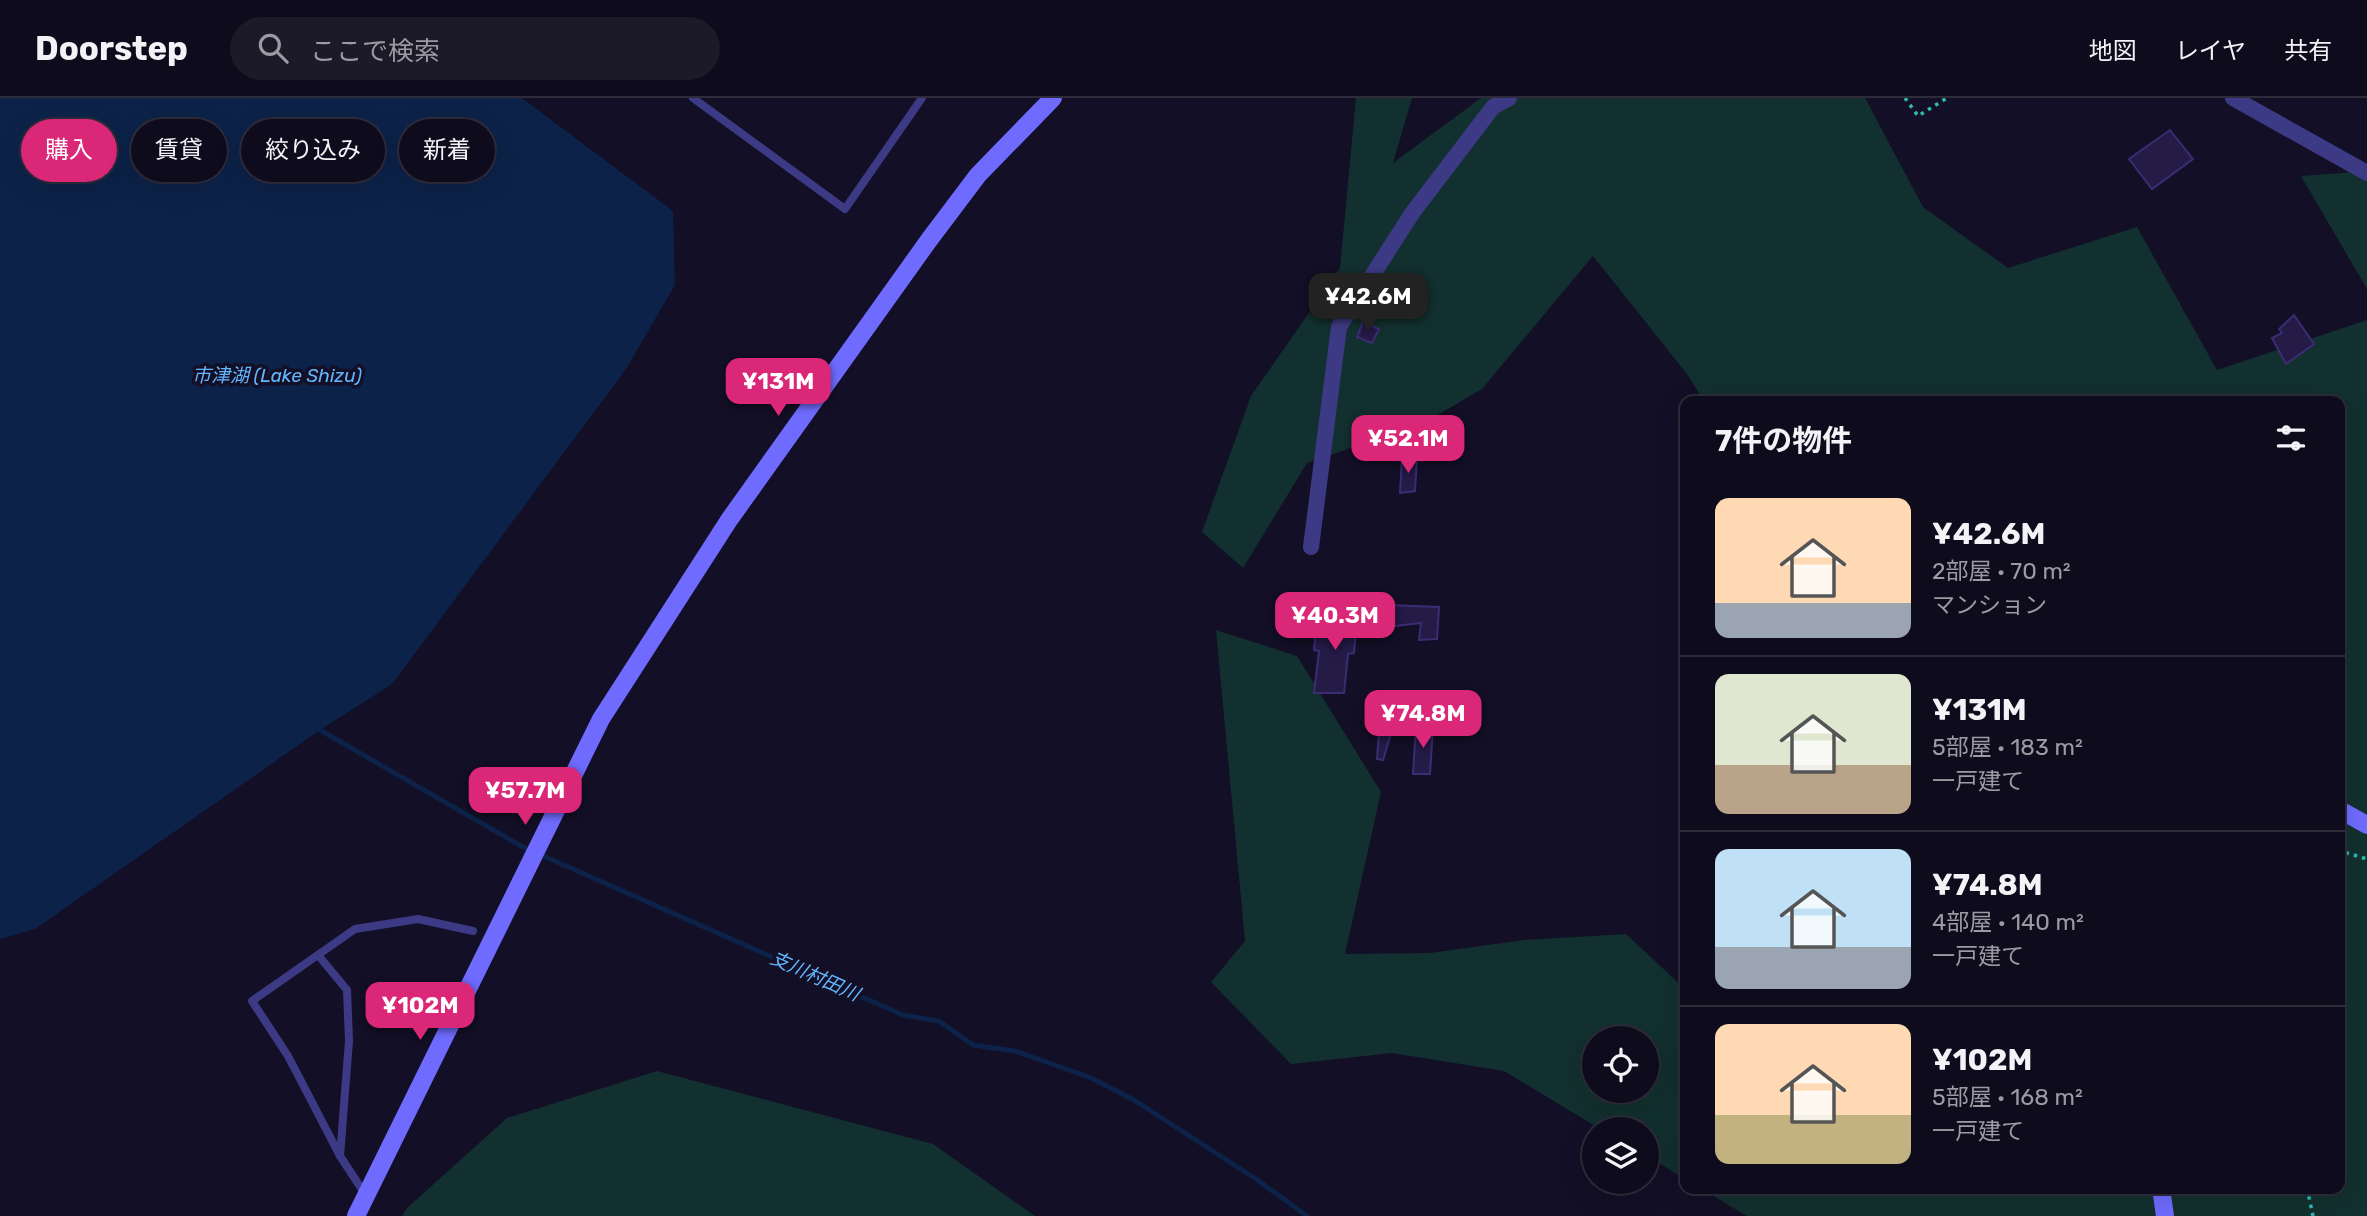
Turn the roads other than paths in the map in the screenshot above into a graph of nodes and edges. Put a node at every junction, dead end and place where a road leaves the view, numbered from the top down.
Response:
1 (694, 98) edge
2 (922, 98) edge
3 (1509, 98) edge
4 (2233, 98) edge
5 (1045, 100) edge
6 (2250, 104) edge
7 (2367, 173) edge
8 (1311, 547) dead end
9 (2345, 813) edge
10 (2367, 825) edge
11 (474, 931) dead end
12 (318, 955) junction
13 (340, 1156) junction
14 (2162, 1194) edge
15 (366, 1196) junction
16 (356, 1216) edge
17 (2165, 1216) edge

1 - 2 lane
3 - 8 street
4 - 6 street
5 - 15 street
6 - 7 street
9 - 10 street
11 - 12 lane
12 - 13 lane
12 - 13 lane
13 - 15 lane
14 - 17 street
15 - 16 street

